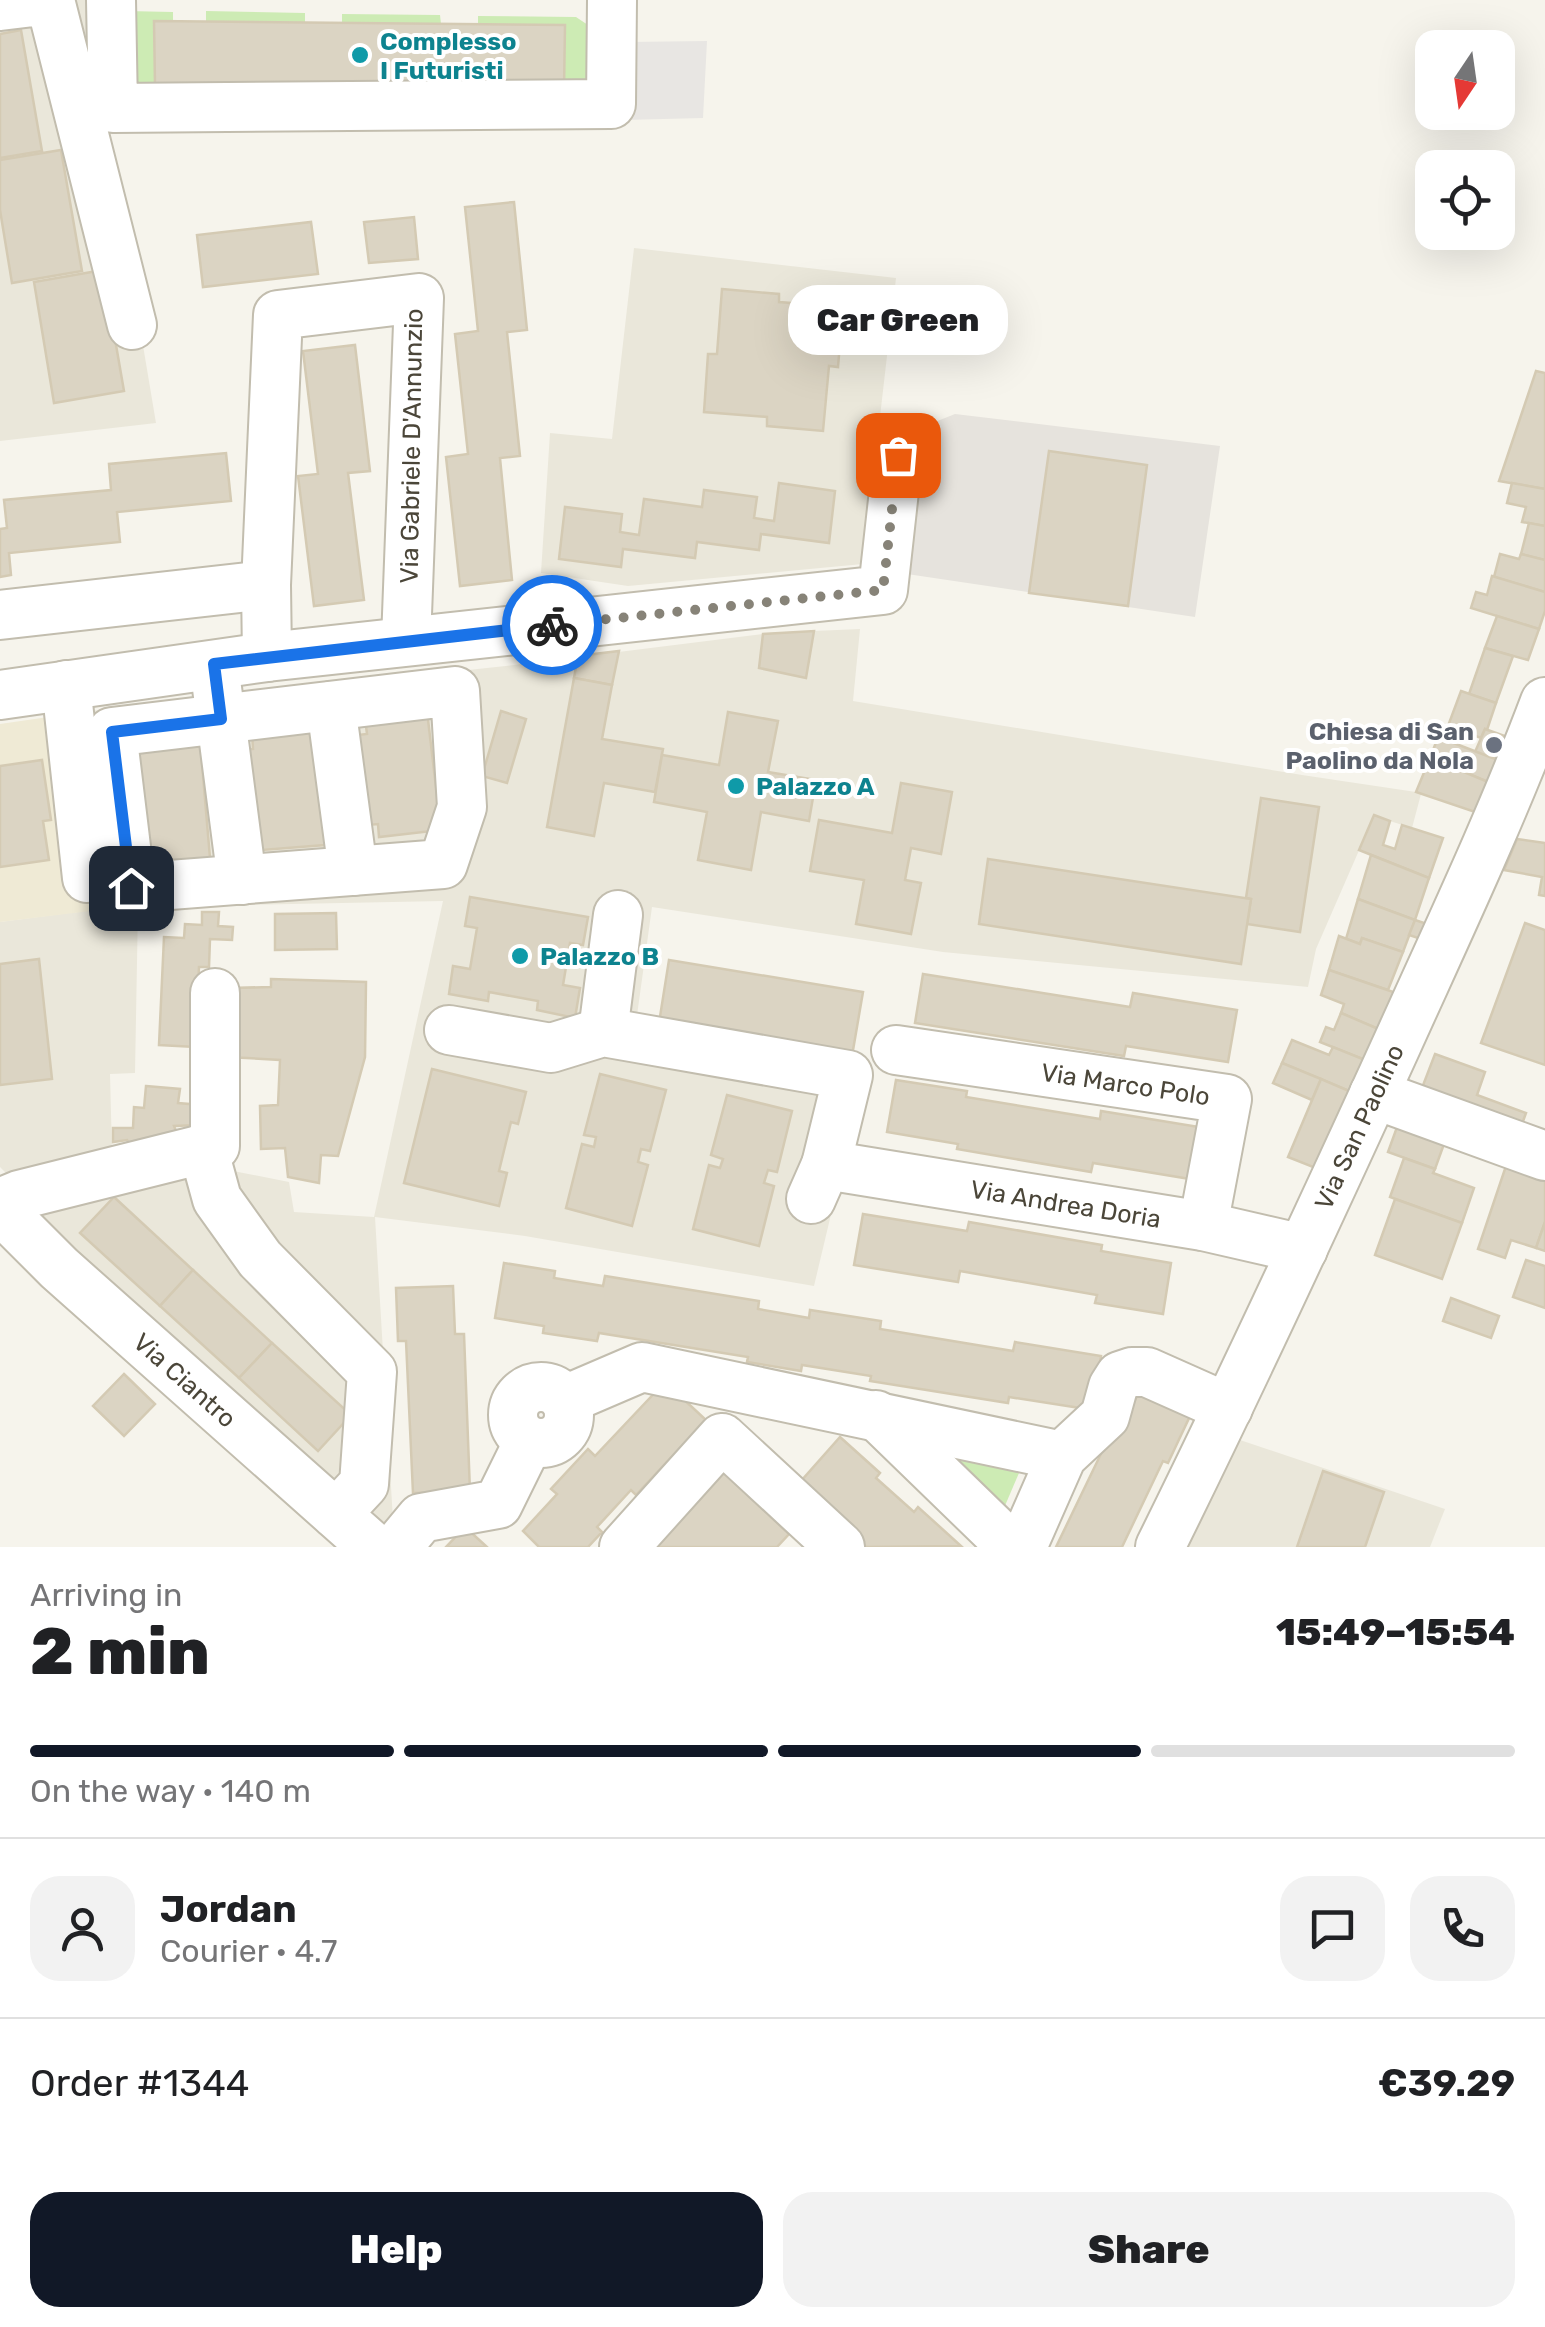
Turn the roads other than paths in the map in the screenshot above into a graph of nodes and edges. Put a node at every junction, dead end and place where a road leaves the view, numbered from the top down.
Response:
1 (111, 0) edge
2 (612, 0) edge
3 (0, 6) edge
4 (132, 325) dead end
5 (898, 455) dead end
6 (266, 585) junction
7 (0, 615) edge
8 (406, 641) junction
9 (267, 657) junction
10 (214, 664) junction
11 (66, 685) junction
12 (0, 694) edge
13 (1545, 702) edge
14 (331, 706) junction
15 (221, 719) junction
16 (352, 871) junction
17 (87, 878) dead end
18 (242, 880) junction
19 (618, 915) dead end
20 (215, 994) dead end
21 (448, 1030) dead end
22 (618, 1034) junction
23 (896, 1050) dead end
24 (1374, 1094) junction
25 (203, 1148) junction
26 (1545, 1156) edge
27 (0, 1206) edge
28 (1203, 1226) junction
29 (1304, 1248) junction
30 (1228, 1408) junction
31 (876, 1415) junction
32 (1062, 1456) junction
33 (336, 1514) junction
34 (373, 1547) edge
35 (398, 1547) edge
36 (624, 1547) edge
37 (840, 1547) edge
38 (1012, 1547) edge
39 (1022, 1547) edge
40 (1160, 1547) edge

1 - 2 street
3 - 4 street
5 - 8 street
6 - 7 street
6 - 8 street, Via Gabriele D'Annunzio
6 - 9 street, Via Gabriele D'Annunzio
8 - 9 street
9 - 10 street
10 - 11 street
10 - 15 street
11 - 12 street
11 - 17 street
13 - 24 street, Via San Paolino
14 - 15 street
14 - 16 street
14 - 16 street
15 - 18 street
15 - 18 street
16 - 18 street
19 - 22 street
20 - 25 street
21 - 22 street
22 - 28 street, Via Andrea Doria
23 - 28 street, Via Marco Polo
24 - 26 street
24 - 29 street, Via San Paolino
25 - 27 street, Via Ciantro
25 - 33 street
27 - 33 street, Via Ciantro
28 - 29 street, Via Andrea Doria
29 - 30 street, Via San Paolino
30 - 32 street
30 - 40 street, Via San Paolino
31 - 32 street
31 - 35 street
31 - 38 street
32 - 39 street
33 - 34 street, Via Ciantro
36 - 37 street

